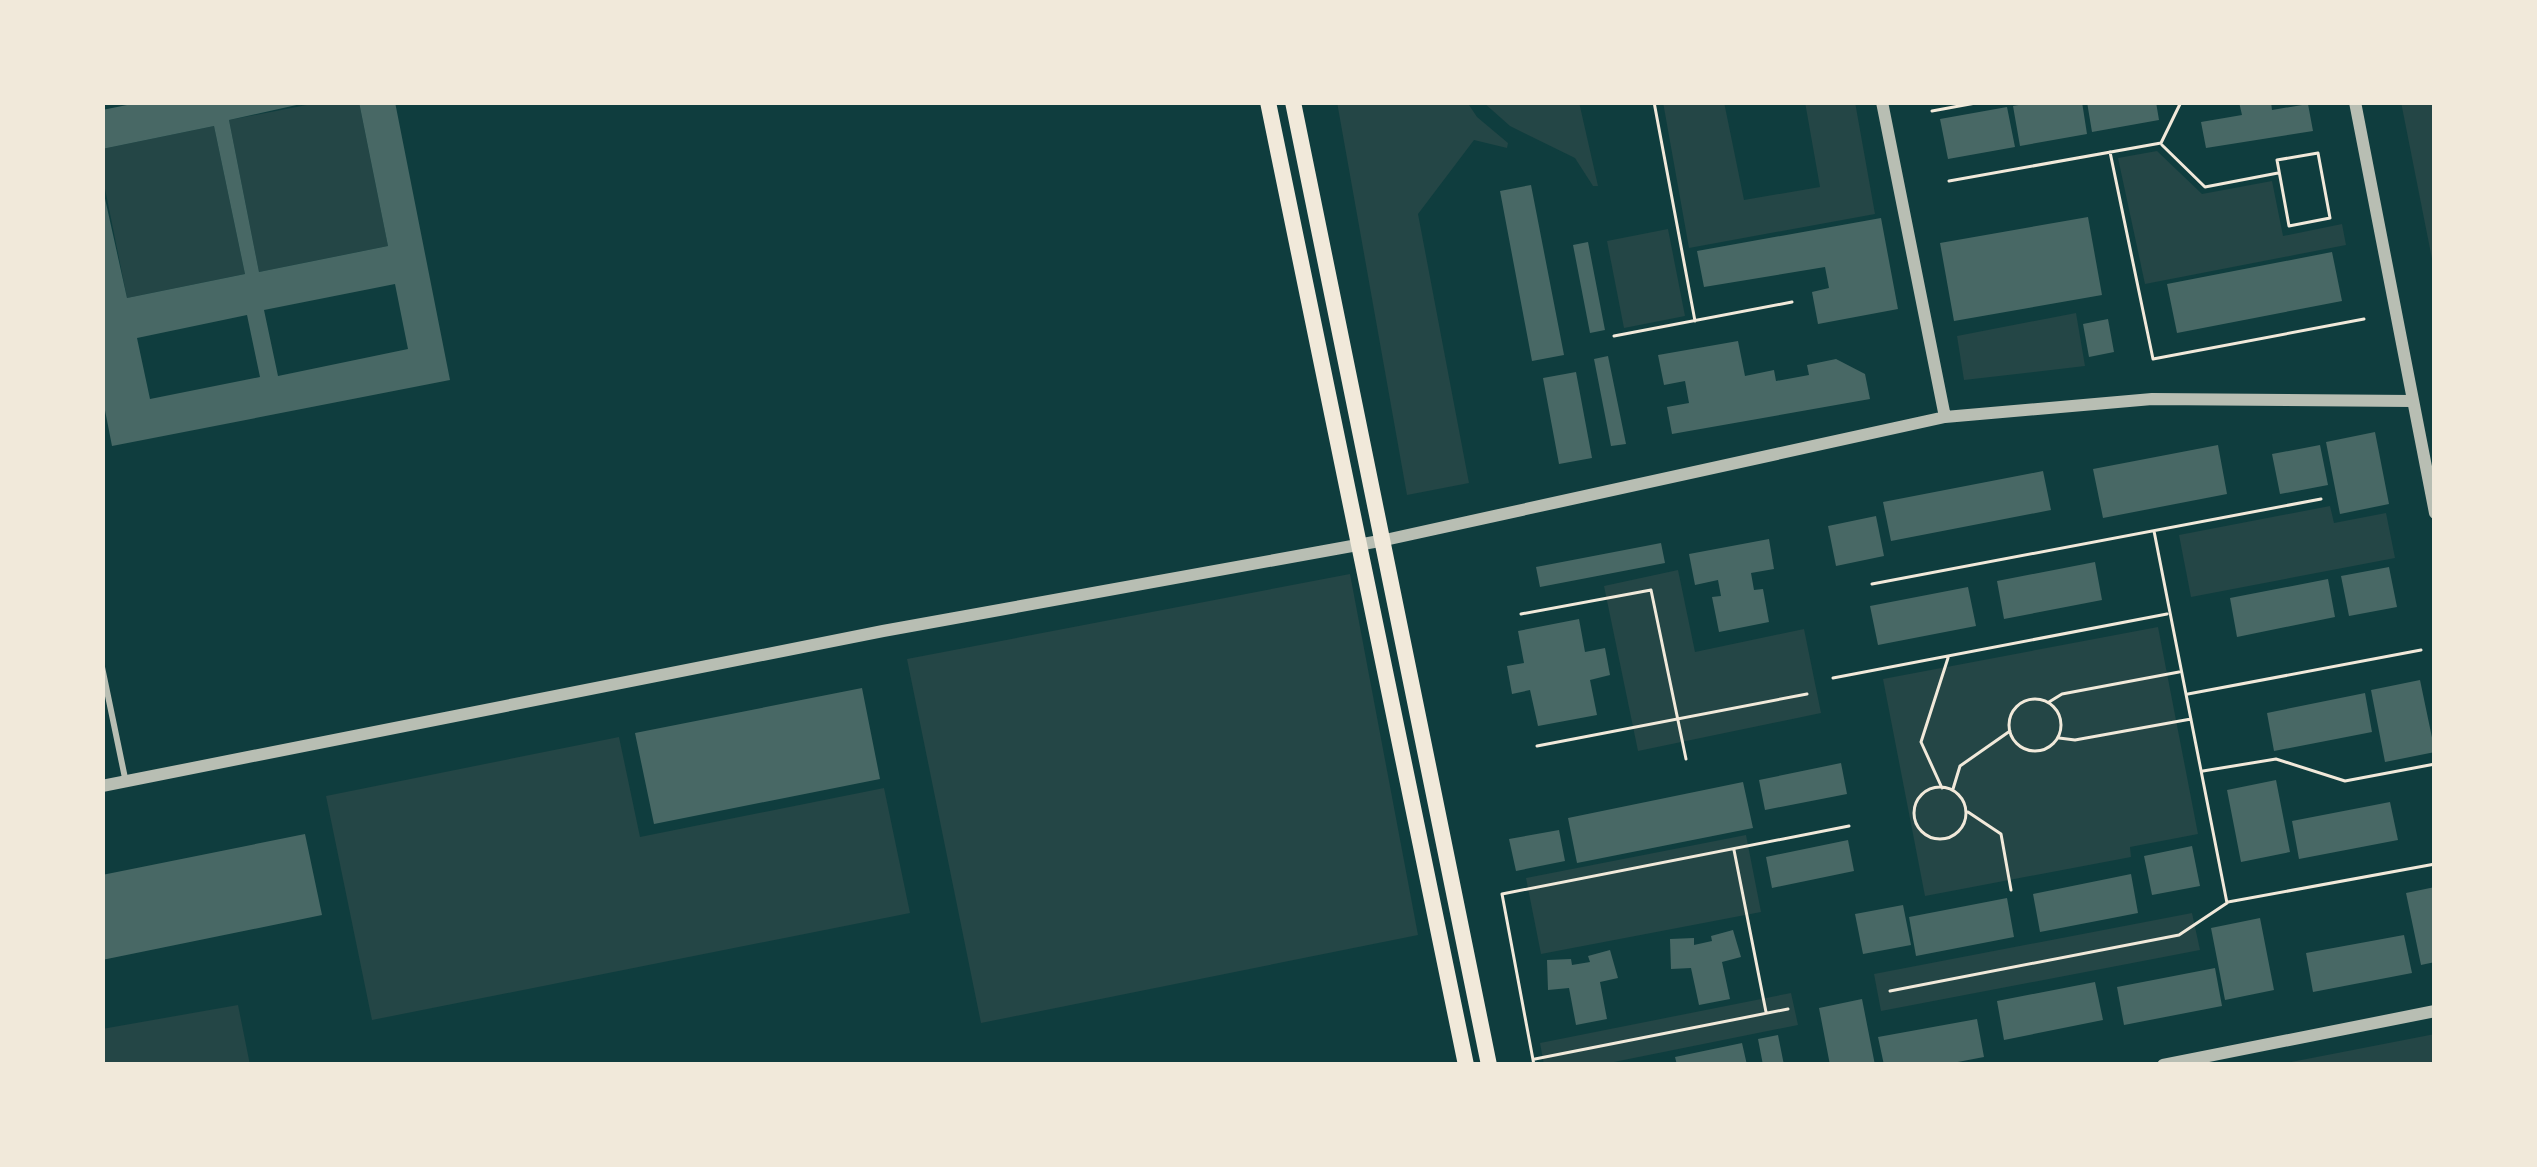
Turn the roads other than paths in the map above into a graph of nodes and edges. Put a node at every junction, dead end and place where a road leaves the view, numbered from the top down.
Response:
1 (1268, 102) edge
2 (1294, 102) edge
3 (1882, 102) edge
4 (2355, 102) edge
5 (2412, 401) junction
6 (1945, 417) junction
7 (2435, 513) edge
8 (1385, 540) junction
9 (1360, 544) junction
10 (102, 668) edge
11 (125, 782) junction
12 (102, 786) edge
13 (2435, 1011) edge
14 (1466, 1065) edge
15 (1489, 1065) edge
16 (2164, 1065) edge

1 - 9 main road
2 - 8 main road
3 - 6 street
4 - 5 street
5 - 6 street
5 - 7 street
6 - 8 street
8 - 9 street
8 - 15 main road
9 - 11 street
9 - 14 main road
10 - 11 lane
11 - 12 street
13 - 16 street

